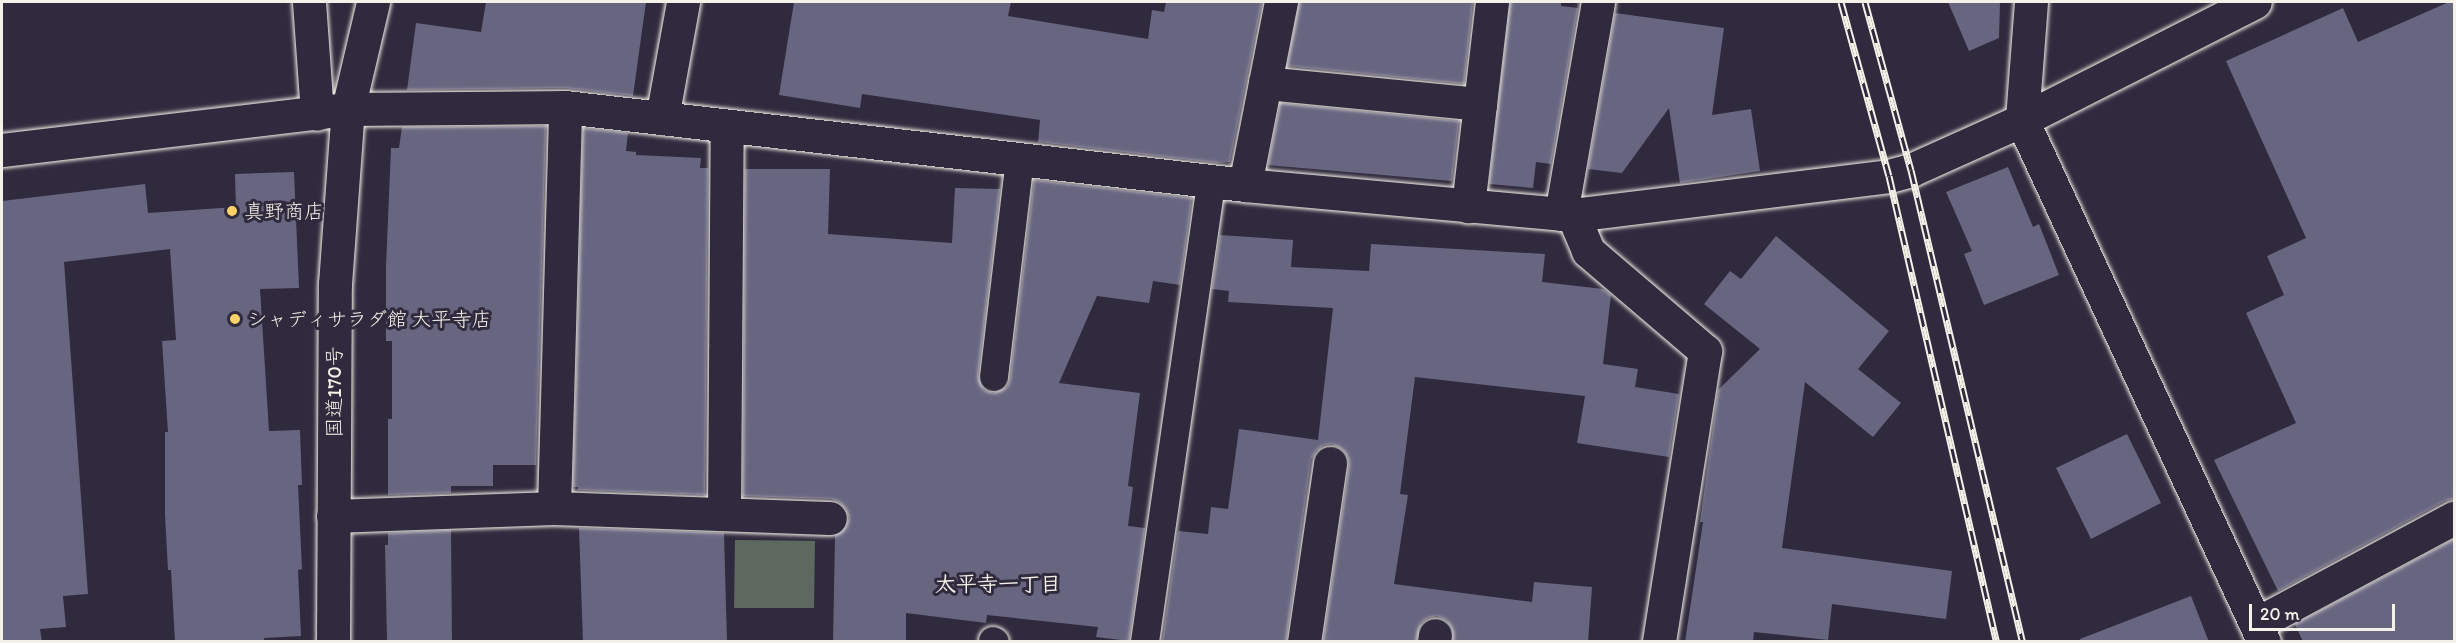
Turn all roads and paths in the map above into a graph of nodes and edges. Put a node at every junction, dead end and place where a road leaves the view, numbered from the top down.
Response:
1 (309, 2) edge
2 (373, 2) edge
3 (683, 2) edge
4 (1281, 2) edge
5 (1492, 2) edge
6 (1599, 2) edge
7 (2031, 2) edge
8 (2255, 2) edge
9 (1265, 83) junction
10 (1480, 104) junction
11 (565, 107) junction
12 (348, 109) junction
13 (317, 114) junction
14 (662, 118) junction
15 (2022, 120) junction
16 (728, 126) junction
17 (2, 150) edge
18 (1020, 160) junction
19 (1211, 182) junction
20 (1245, 185) junction
21 (1468, 206) junction
22 (1567, 214) junction
23 (994, 377) dead end
24 (1330, 463) dead end
25 (554, 508) junction
26 (724, 514) junction
27 (333, 516) junction
28 (830, 518) dead end
29 (2454, 518) edge
30 (2260, 633) edge
31 (333, 642) edge
32 (1145, 642) edge
33 (1304, 642) edge
34 (1659, 642) edge

1 - 13 main road
2 - 12 main road, 国道170号
3 - 14 main road
4 - 9 main road
5 - 10 main road
6 - 22 main road
7 - 15 main road
8 - 15 main road
9 - 10 main road
9 - 20 main road
10 - 21 main road
11 - 12 main road
11 - 14 main road
11 - 25 main road
12 - 13 main road
12 - 27 main road, 国道170号
13 - 17 main road
14 - 16 main road
15 - 22 main road
15 - 30 main road
16 - 18 main road
16 - 26 main road
18 - 19 main road
18 - 23 lane
19 - 20 main road
19 - 32 lane
20 - 21 main road
21 - 22 main road
22 - 34 main road
24 - 33 main road
25 - 26 main road
25 - 27 main road
26 - 28 main road
27 - 31 main road, 国道170号
29 - 30 main road

